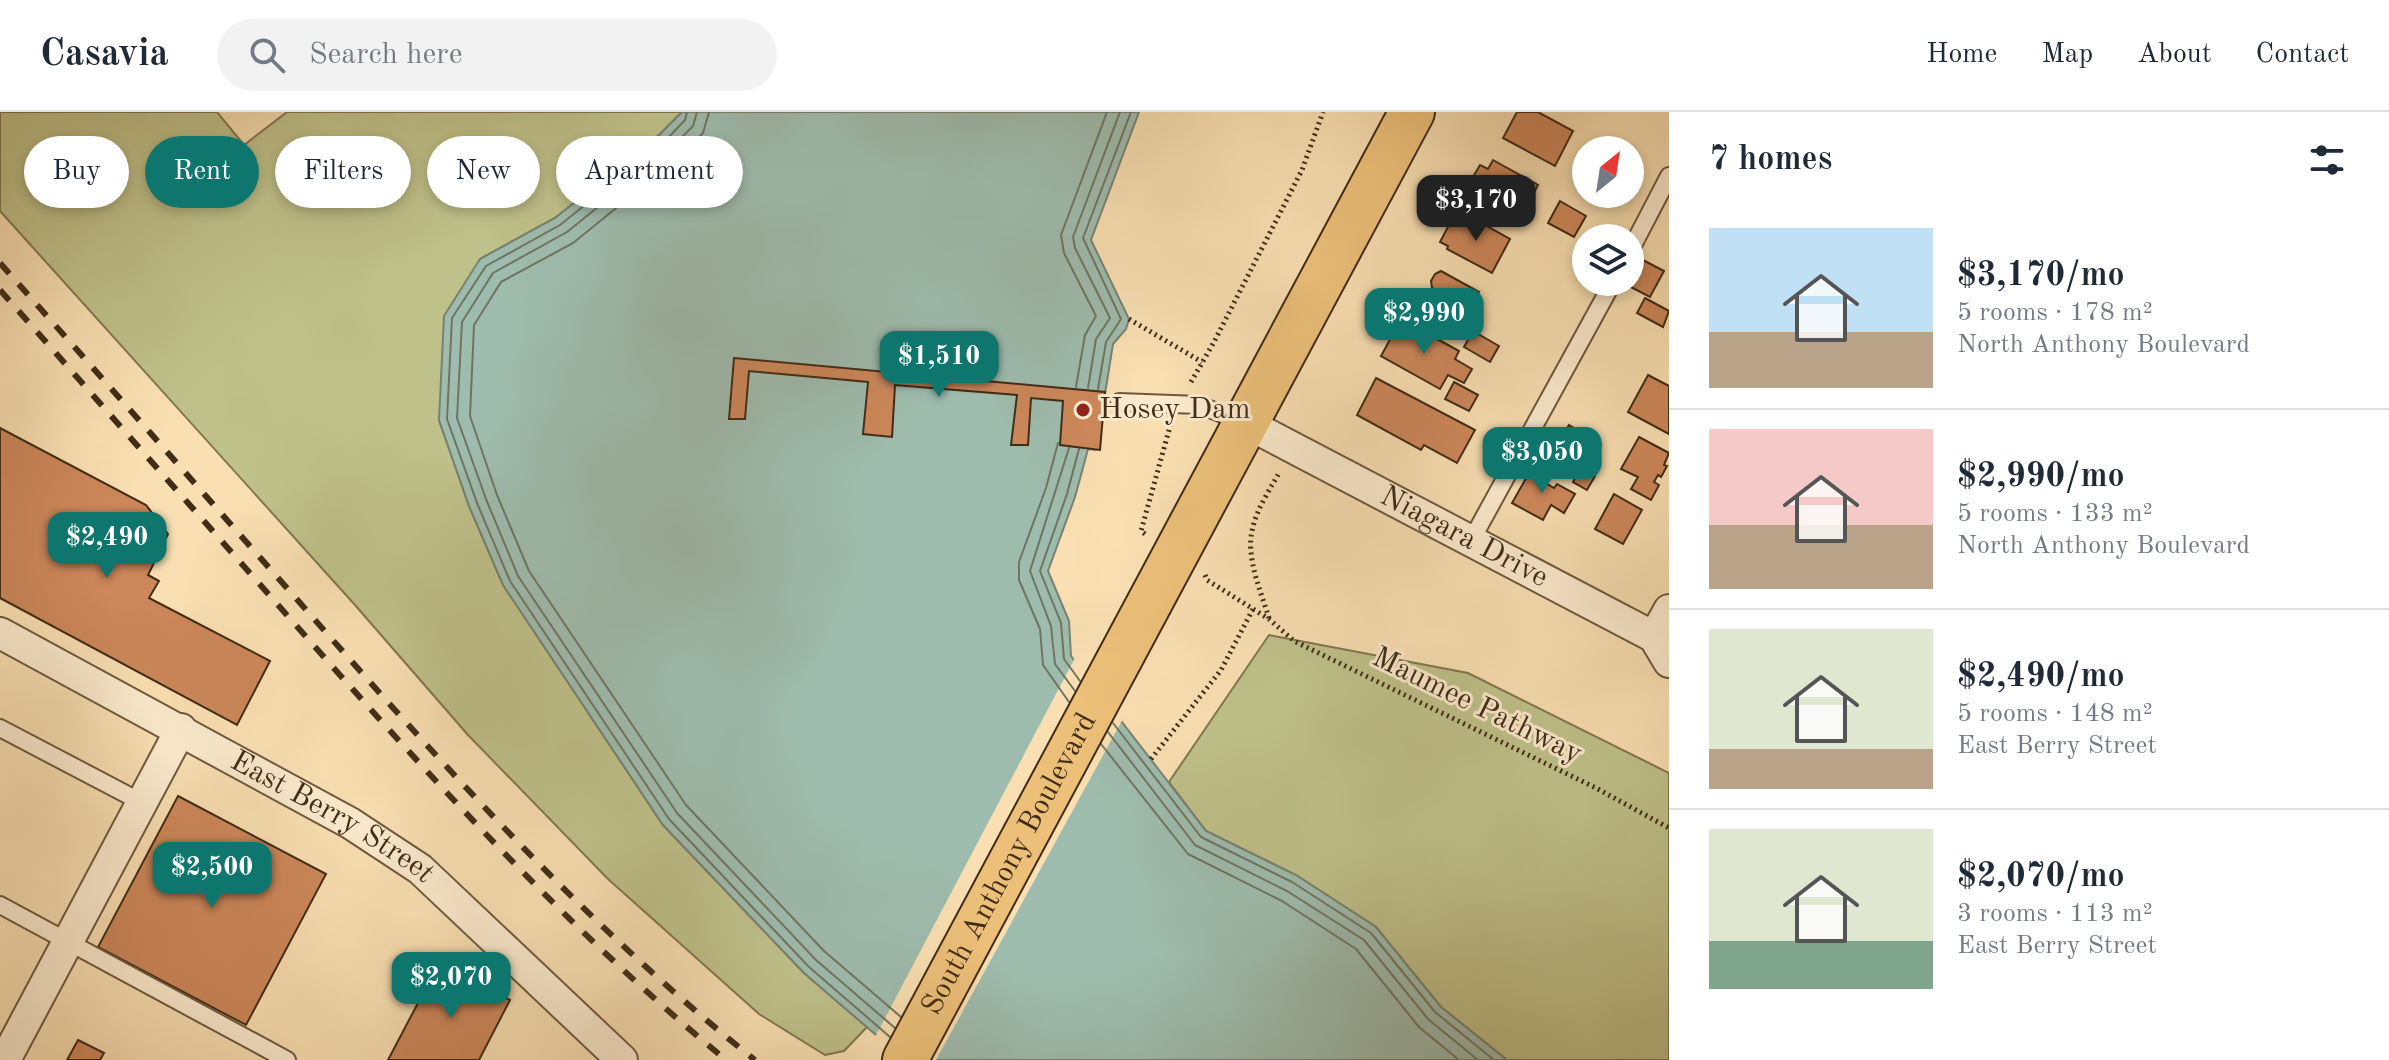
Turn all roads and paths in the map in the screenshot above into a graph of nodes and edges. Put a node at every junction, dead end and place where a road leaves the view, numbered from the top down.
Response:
1 (1323, 112) edge
2 (1412, 112) edge
3 (1669, 176) edge
4 (1644, 224) edge
5 (1605, 296) edge
6 (1129, 319) dead end
7 (1202, 362) junction
8 (1186, 390) dead end
9 (1119, 402) dead end
10 (1173, 417) dead end
11 (1246, 423) junction
12 (1283, 464) dead end
13 (1152, 538) dead end
14 (1471, 541) junction
15 (1203, 572) dead end
16 (1253, 609) junction
17 (1669, 610) edge
18 (1269, 619) junction
19 (0, 633) edge
20 (1662, 650) edge
21 (0, 728) edge
22 (181, 729) junction
23 (1151, 759) dead end
24 (141, 802) junction
25 (1669, 828) edge
26 (0, 905) edge
27 (67, 943) junction
28 (5, 1060) edge
29 (287, 1060) edge
30 (622, 1060) edge
31 (905, 1060) edge

1 - 7 path
2 - 11 main road, South Anthony Boulevard
3 - 4 lane
5 - 14 lane
6 - 7 path
7 - 8 path
9 - 11 lane
10 - 13 path
11 - 14 street, Niagara Drive
11 - 31 main road, South Anthony Boulevard
12 - 18 path
14 - 20 street, Niagara Drive
15 - 16 path, Maumee Pathway
16 - 18 path, Maumee Pathway
16 - 23 path
17 - 20 street
18 - 25 path, Maumee Pathway
19 - 22 street, East Berry Street
21 - 24 lane
22 - 24 street
22 - 30 street, East Berry Street
24 - 27 street
26 - 27 lane
27 - 28 street
27 - 29 lane

